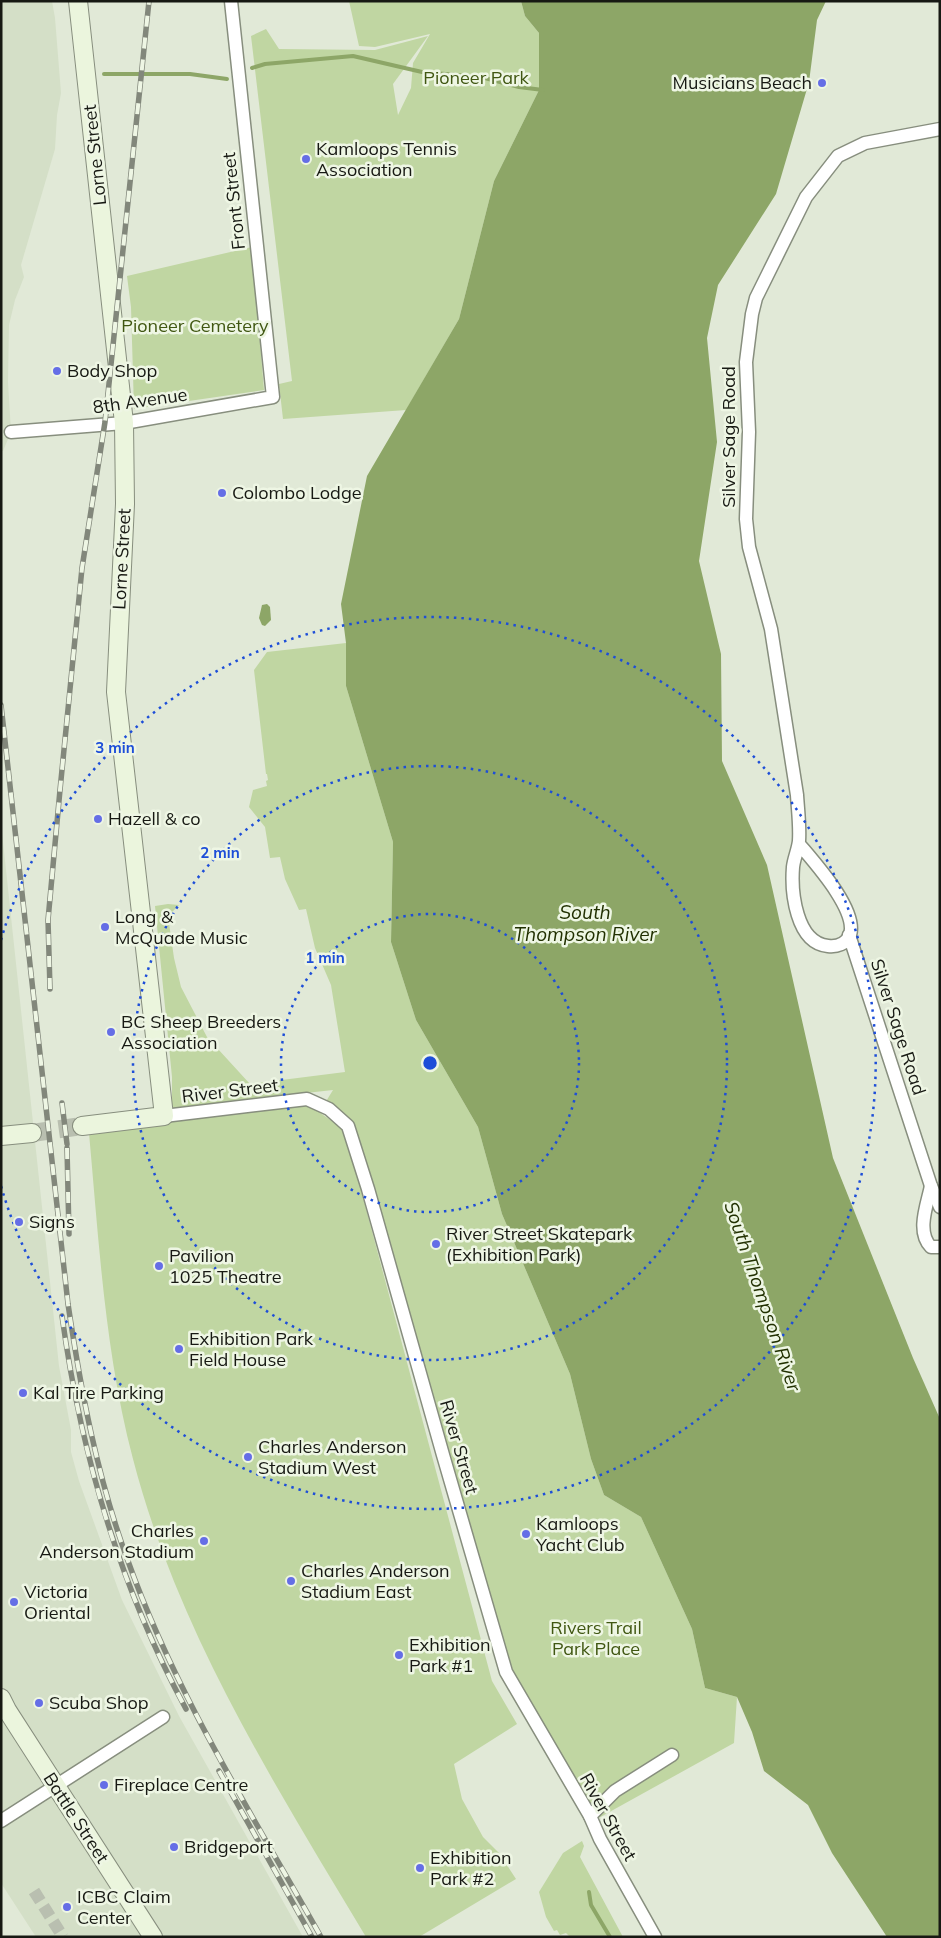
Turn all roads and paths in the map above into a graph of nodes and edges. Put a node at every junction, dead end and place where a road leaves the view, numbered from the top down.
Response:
1 (78, 1) edge
2 (231, 1) edge
3 (940, 128) edge
4 (273, 397) joint
5 (124, 423) junction
6 (11, 432) dead end
7 (799, 844) junction
8 (850, 935) junction
9 (164, 1116) junction
10 (82, 1126) tunnel mouth
11 (32, 1133) tunnel mouth
12 (1, 1136) edge
13 (931, 1186) junction
14 (940, 1207) edge
15 (940, 1247) edge
16 (1, 1698) edge
17 (163, 1717) dead end
18 (672, 1755) dead end
19 (56, 1786) junction
20 (590, 1816) junction
21 (1, 1821) edge
22 (153, 1937) edge
23 (655, 1937) edge

1 - 5 street, Lorne Street
2 - 4 street, Front Street
3 - 7 street, Silver Sage Road
4 - 5 street, 8th Avenue
5 - 6 street, 8th Avenue
5 - 9 street, Lorne Street
7 - 8 street, Silver Sage Road
7 - 8 street, Silver Sage Road
8 - 13 street, Silver Sage Road
9 - 10 street
9 - 20 street, River Street
11 - 12 street
13 - 14 street, Silver Sage Road
13 - 15 street, Silver Sage Road
16 - 19 street, Battle Street
17 - 19 street
18 - 20 street
19 - 21 street
19 - 22 street, Battle Street
20 - 23 street, River Street

